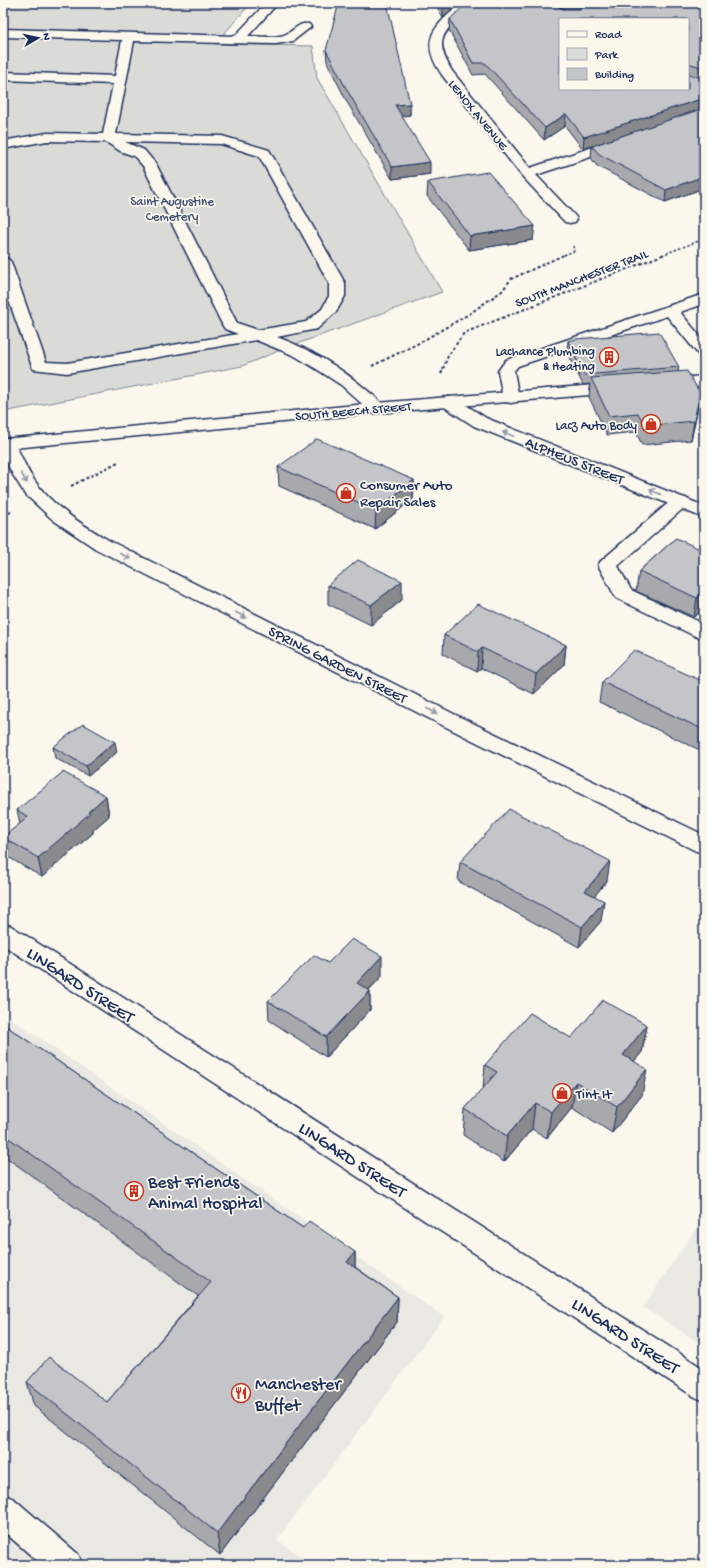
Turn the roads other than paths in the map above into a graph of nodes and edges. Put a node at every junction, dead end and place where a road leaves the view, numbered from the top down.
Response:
1 (272, 3) edge
2 (469, 3) edge
3 (305, 27) dead end
4 (3, 33) edge
5 (129, 37) junction
6 (238, 40) junction
7 (3, 76) edge
8 (120, 80) junction
9 (109, 138) junction
10 (630, 139) edge
11 (3, 145) edge
12 (527, 173) junction
13 (570, 219) road end
14 (3, 262) edge
15 (704, 298) edge
16 (670, 310) junction
17 (257, 336) junction
18 (704, 351) edge
19 (704, 381) edge
20 (511, 398) junction
21 (449, 402) junction
22 (377, 408) junction
23 (4, 443) edge
24 (680, 502) junction
25 (704, 512) edge
26 (704, 632) edge
27 (704, 845) edge
28 (3, 933) edge
29 (704, 1386) edge
30 (3, 1510) edge
31 (67, 1565) edge

1 - 6 street
2 - 12 street, LENOX AVENUE
3 - 6 street
4 - 5 street
5 - 6 street
5 - 8 street
7 - 8 street
8 - 9 street
9 - 11 street
9 - 17 street
9 - 17 street
10 - 12 street
12 - 13 street, LENOX AVENUE
14 - 17 street
15 - 16 street
16 - 18 street
16 - 20 street
17 - 22 street
19 - 20 street, SOUTH BEECH STREET
20 - 21 street, SOUTH BEECH STREET
21 - 22 street, SOUTH BEECH STREET
24 -> 21 street, ALPHEUS STREET
22 - 23 street, SOUTH BEECH STREET
23 -> 27 street, SPRING GARDEN STREET
24 - 25 street, ALPHEUS STREET
24 - 26 street
28 - 29 street, LINGARD STREET
30 - 31 street

